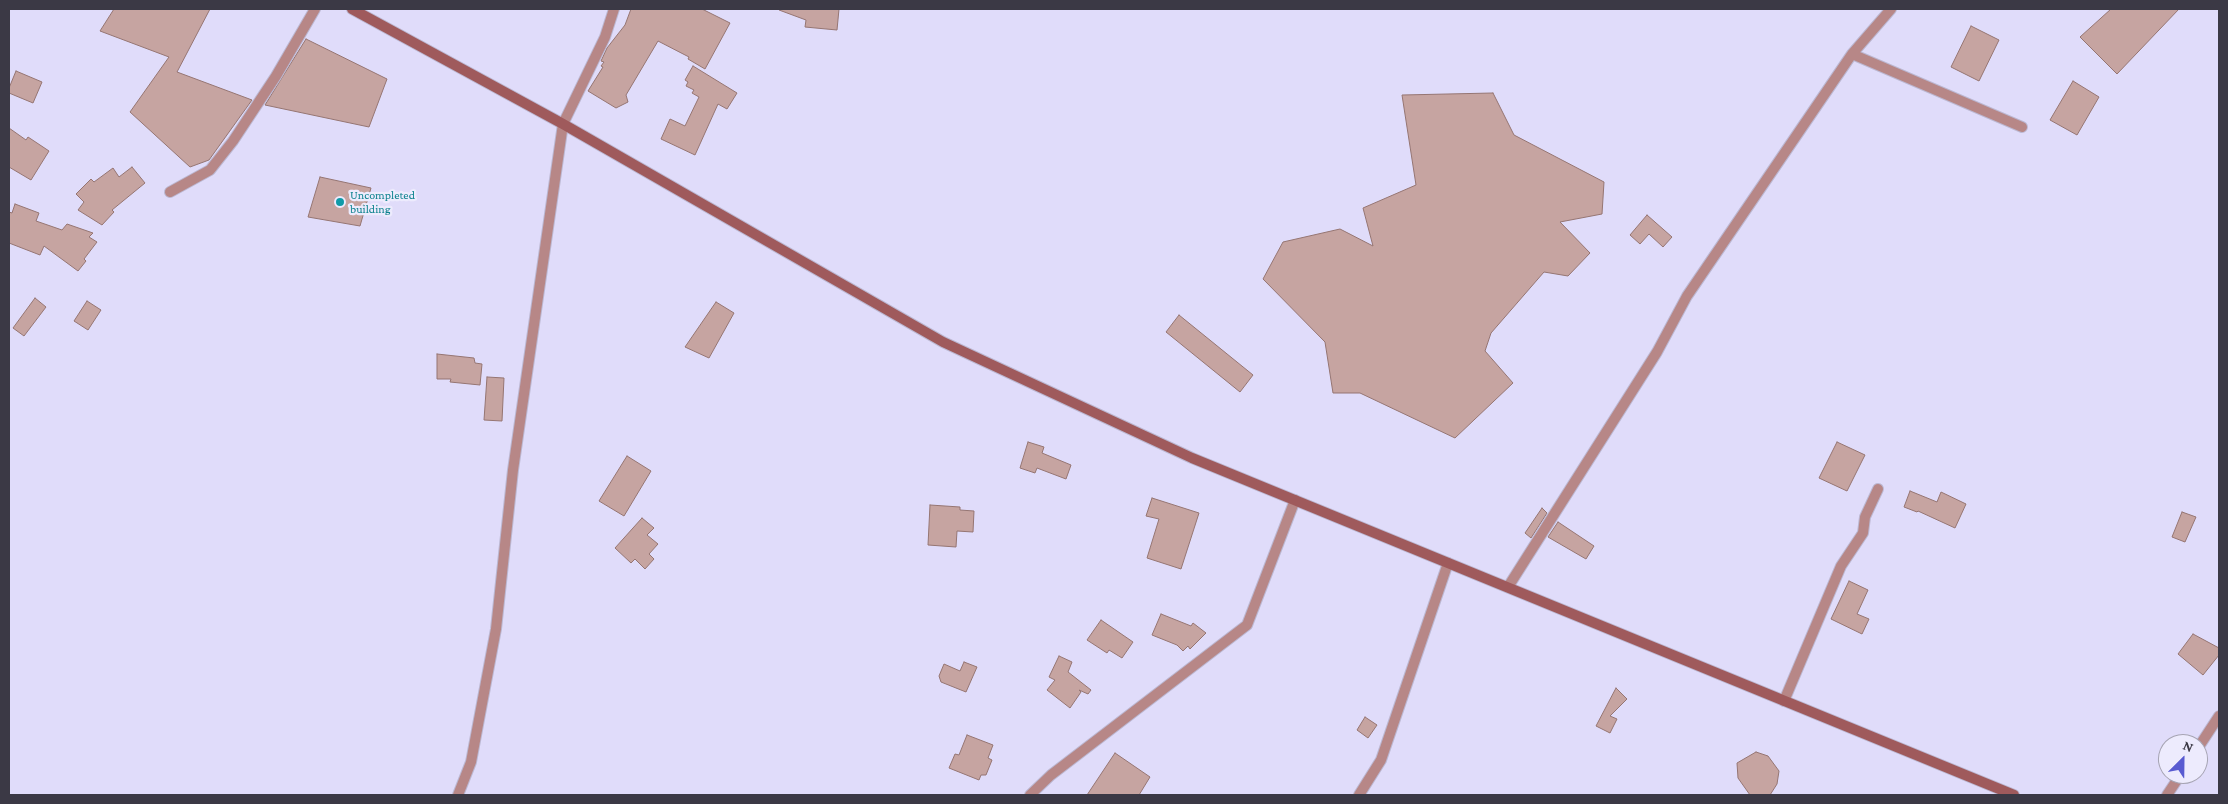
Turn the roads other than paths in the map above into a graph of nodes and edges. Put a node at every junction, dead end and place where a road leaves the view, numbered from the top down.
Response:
1 (314, 9) edge
2 (352, 9) edge
3 (614, 9) edge
4 (1891, 9) edge
5 (1852, 54) junction
6 (563, 124) junction
7 (2022, 127) dead end
8 (170, 192) dead end
9 (1878, 489) dead end
10 (1295, 500) junction
11 (1448, 563) junction
12 (1508, 587) junction
13 (1784, 701) junction
14 (2219, 716) edge
15 (2207, 734) edge
16 (2174, 784) edge
17 (458, 795) edge
18 (1030, 795) edge
19 (1359, 795) edge
20 (2014, 795) edge
21 (2167, 795) edge

1 - 8 street
2 - 6 main road
3 - 6 street
4 - 5 street
5 - 7 street
5 - 12 street
6 - 10 main road
6 - 17 street
9 - 13 street
10 - 11 main road
10 - 18 street
11 - 12 main road
11 - 19 street
12 - 13 main road
13 - 20 main road
14 - 15 street
16 - 21 street

